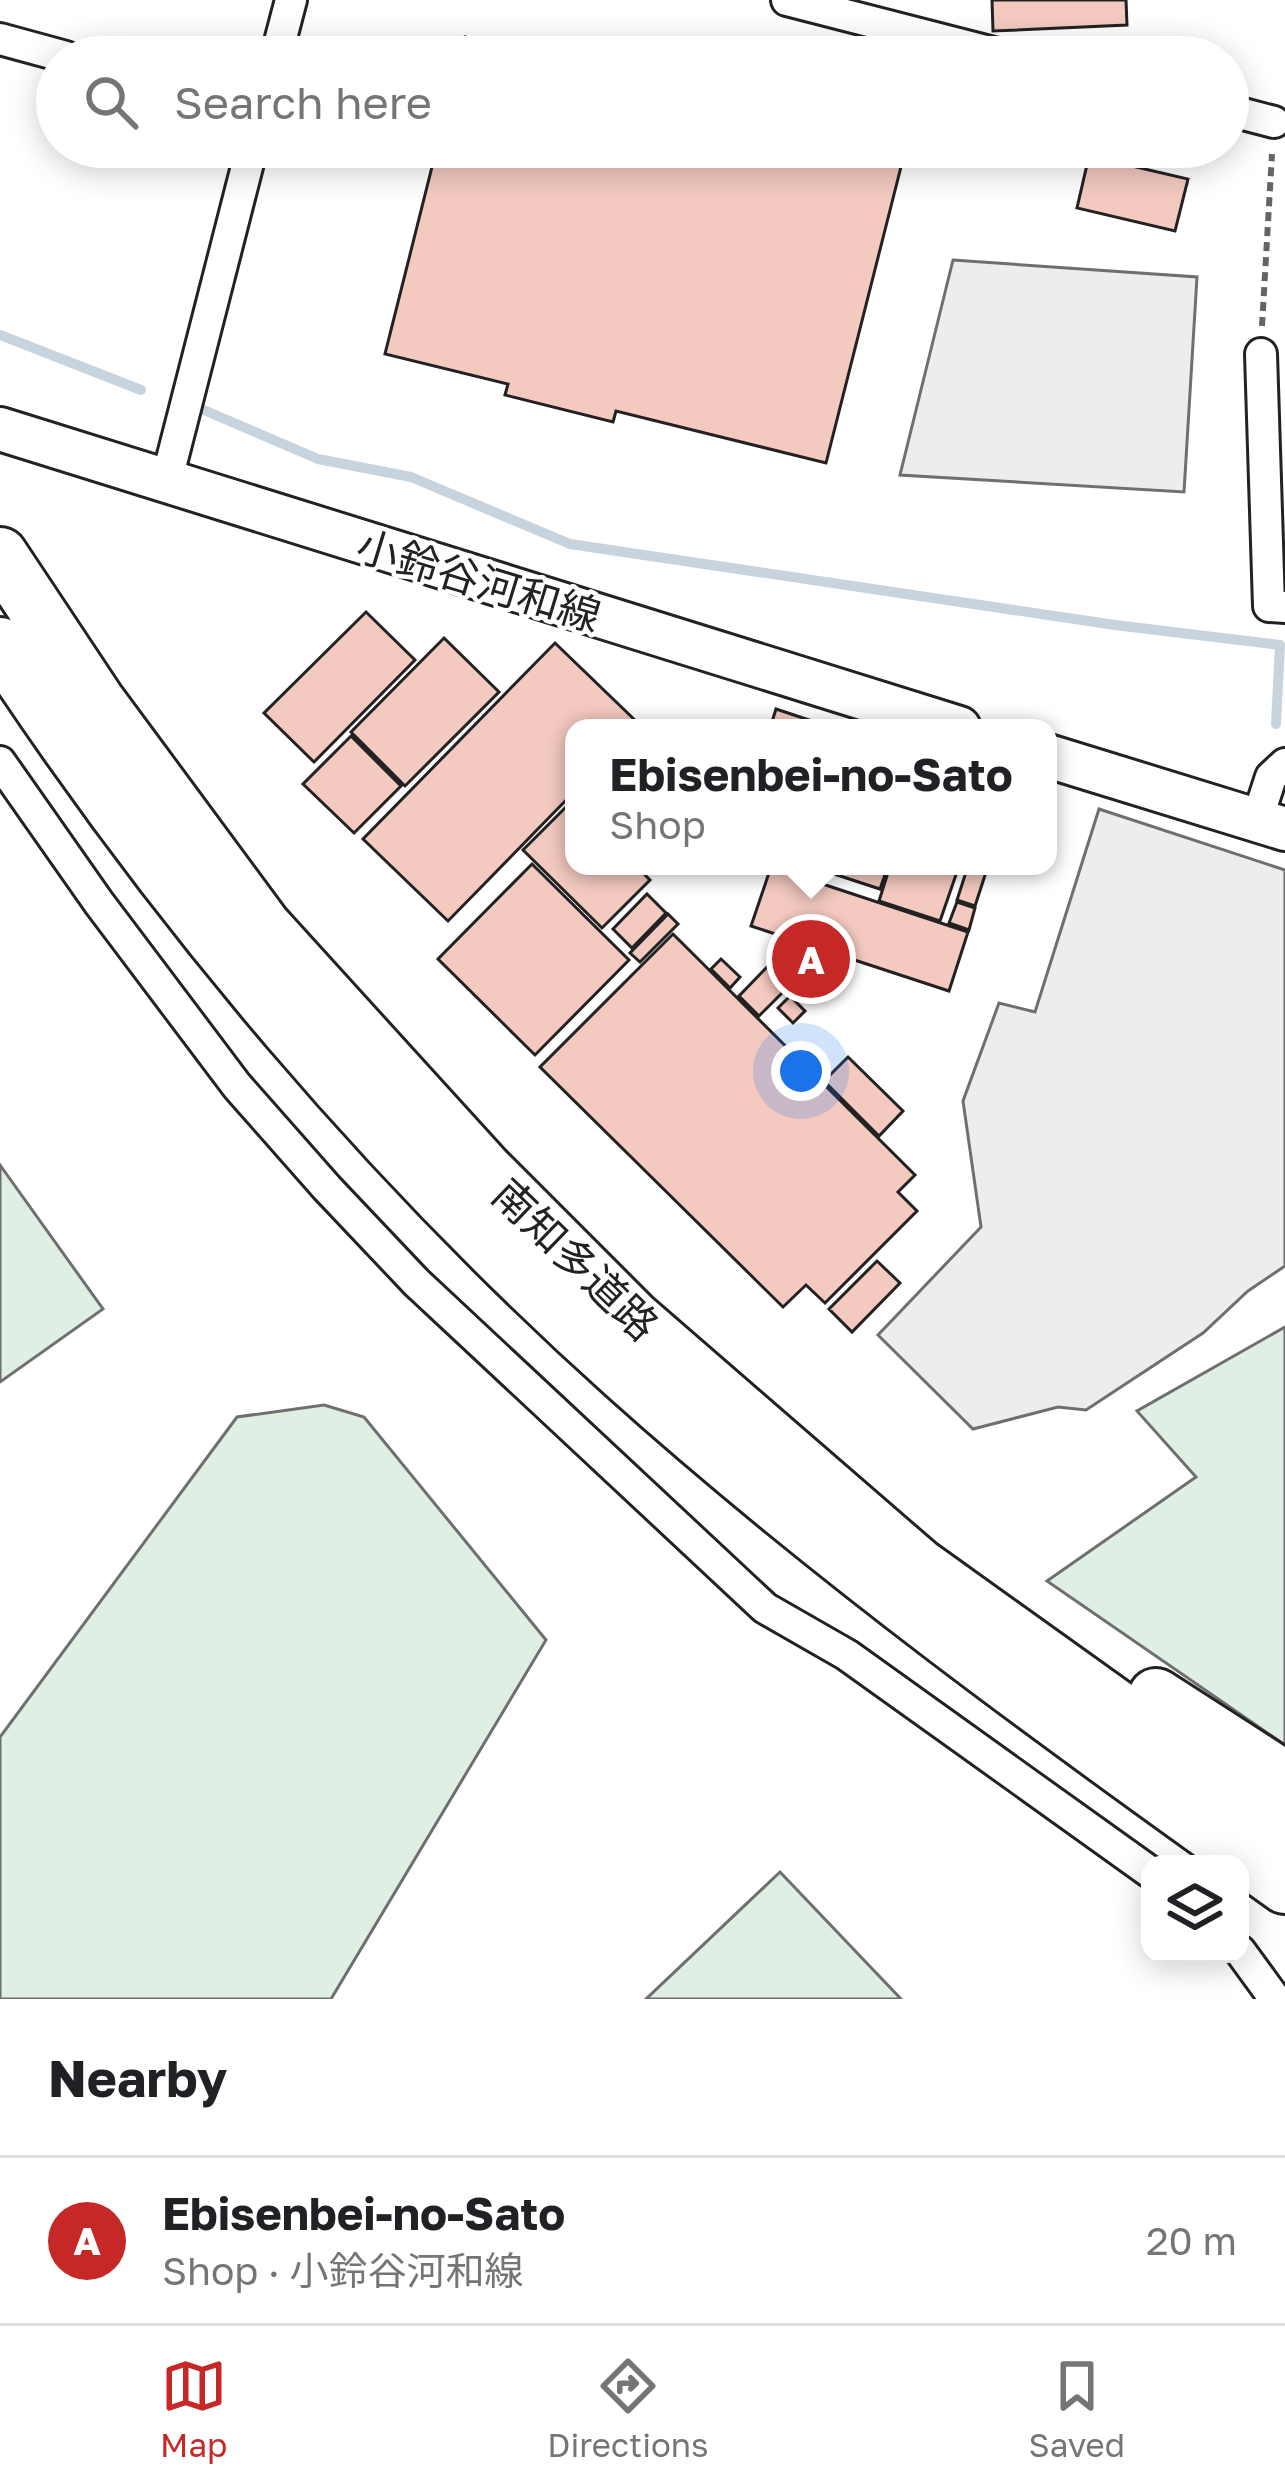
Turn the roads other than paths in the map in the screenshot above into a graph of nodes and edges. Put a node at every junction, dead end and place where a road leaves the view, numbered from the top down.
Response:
1 (291, 0) edge
2 (787, 0) edge
3 (282, 36) edge
4 (927, 36) edge
5 (0, 39) edge
6 (36, 49) edge
7 (1249, 115) edge
8 (1274, 122) road end
9 (247, 168) edge
10 (1261, 354) road end
11 (0, 429) edge
12 (166, 483) junction
13 (0, 555) edge
14 (1285, 607) edge
15 (0, 645) edge
16 (930, 719) edge
17 (1057, 759) edge
18 (0, 762) edge
19 (1285, 764) edge
20 (1271, 826) edge
21 (919, 1566) junction
22 (1285, 1779) edge
23 (1285, 1828) edge
24 (1141, 1866) edge
25 (1285, 1886) edge
26 (1249, 1963) edge
27 (1276, 1999) edge

1 - 3 street
2 - 4 street
5 - 6 street
7 - 8 street
9 - 12 street
10 - 14 street
11 - 12 main road, 小鈴谷河和線
12 - 16 main road, 小鈴谷河和線
13 - 21 highway, 南知多道路
15 - 25 highway, 南知多道路
17 - 20 main road
18 - 24 street
19 - 20 street
21 - 22 highway
21 - 23 highway, 南知多道路
26 - 27 street

